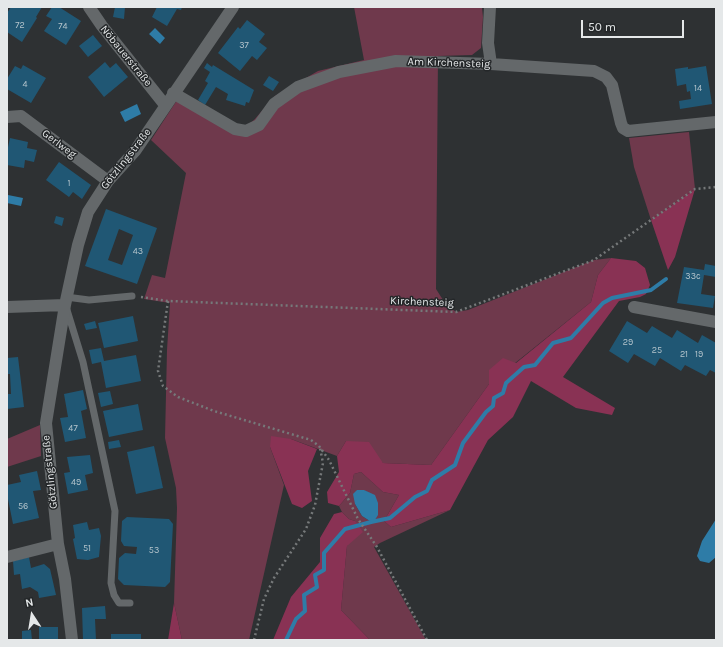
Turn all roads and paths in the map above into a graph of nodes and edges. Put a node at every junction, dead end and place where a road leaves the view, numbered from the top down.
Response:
1 (88, 7) edge
2 (233, 7) edge
3 (490, 7) edge
4 (491, 64) junction
5 (173, 93) junction
6 (165, 105) junction
7 (7, 117) edge
8 (716, 122) edge
9 (108, 181) junction
10 (716, 187) edge
11 (132, 296) joint
12 (66, 301) junction
13 (168, 301) junction
14 (7, 307) edge
15 (634, 307) dead end
16 (716, 322) edge
17 (319, 446) junction
18 (58, 544) junction
19 (7, 557) edge
20 (130, 603) dead end
21 (72, 640) edge
22 (254, 640) edge
23 (427, 640) edge

1 - 6 street, Nöbauerstraße
2 - 5 street, Götzlingstraße
3 - 4 street
4 - 5 street, Am Kirchensteig
4 - 8 street, Am Kirchensteig
5 - 6 street, Götzlingstraße
6 - 9 street, Götzlingstraße
7 - 9 street, Gerlweg
9 - 12 street, Götzlingstraße
10 - 13 path, Kirchensteig
11 - 12 lane
11 - 13 path, Kirchensteig
12 - 14 street
12 - 18 street, Götzlingstraße
12 - 20 lane
13 - 17 path
15 - 16 street
17 - 22 path
17 - 23 path
18 - 19 street
18 - 21 street, Götzlingstraße

